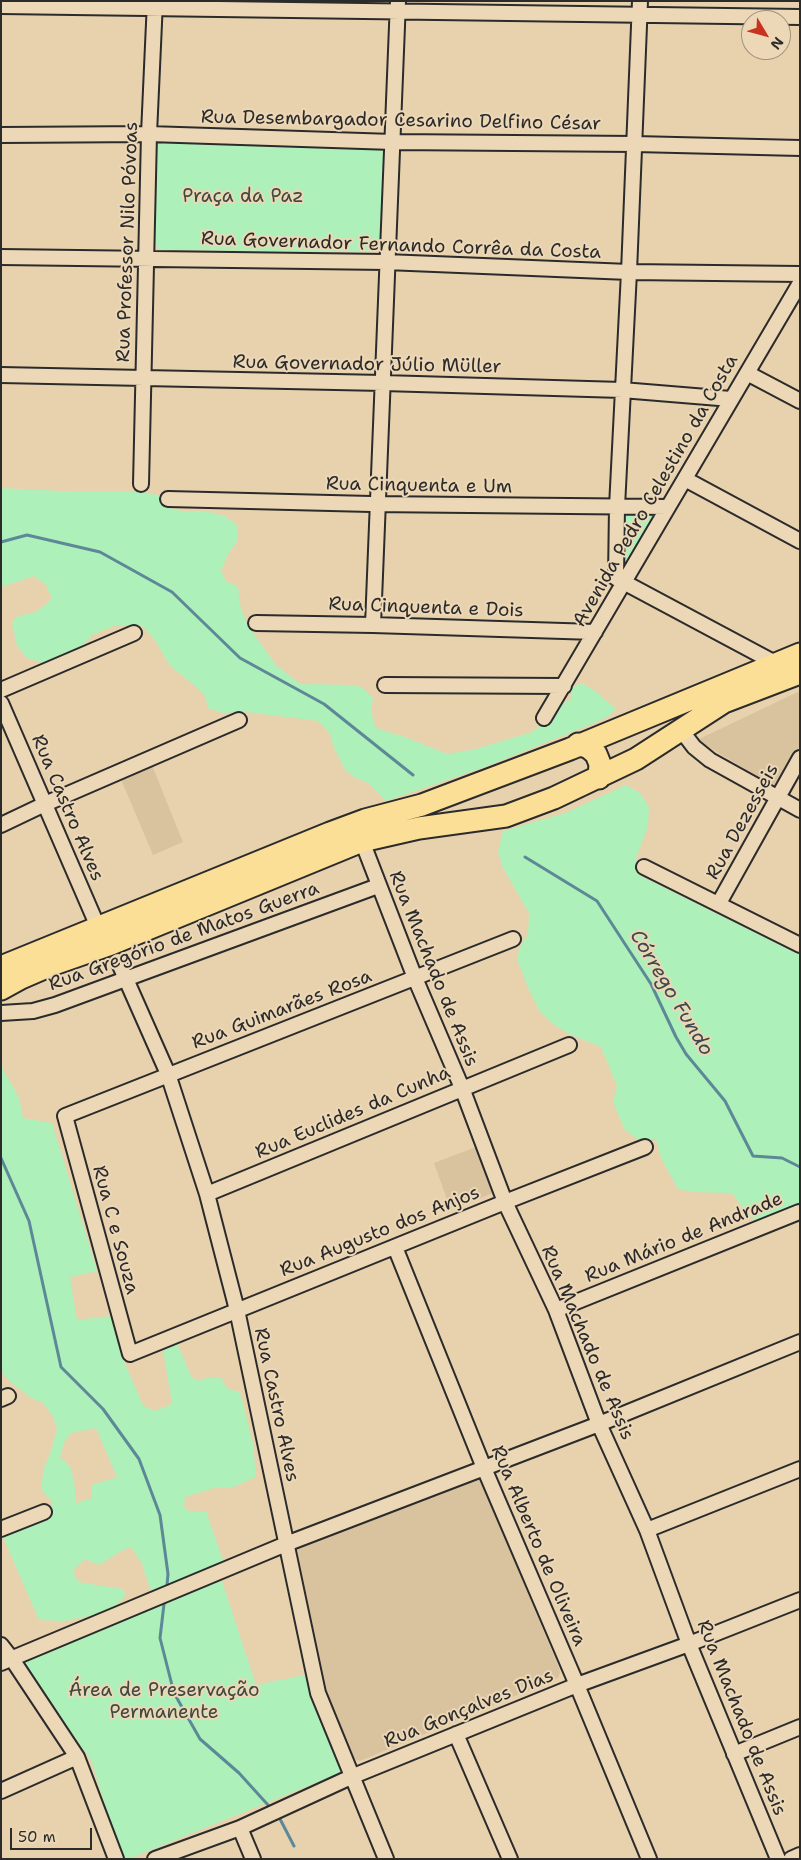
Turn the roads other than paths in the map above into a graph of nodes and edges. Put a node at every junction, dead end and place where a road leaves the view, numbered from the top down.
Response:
1 (155, 5) edge
2 (1, 6) edge
3 (398, 6) edge
4 (639, 8) edge
5 (800, 17) edge
6 (149, 134) junction
7 (1, 135) edge
8 (393, 142) junction
9 (635, 144) junction
10 (800, 148) edge
11 (1, 257) edge
12 (146, 258) junction
13 (386, 262) junction
14 (629, 272) junction
15 (800, 274) edge
16 (800, 283) edge
17 (747, 373) junction
18 (1, 375) edge
19 (142, 378) junction
20 (383, 383) junction
21 (622, 390) junction
22 (732, 399) junction
23 (800, 401) edge
24 (684, 479) junction
25 (141, 484) dead end
26 (168, 499) dead end
27 (377, 504) junction
28 (617, 507) junction
29 (668, 507) junction
30 (800, 541) edge
31 (624, 582) junction
32 (256, 623) dead end
33 (373, 625) junction
34 (134, 632) dead end
35 (595, 632) junction
36 (800, 654) edge
37 (777, 664) junction
38 (800, 673) edge
39 (385, 685) dead end
40 (564, 686) junction
41 (1, 690) edge
42 (1, 704) edge
43 (544, 718) dead end
44 (239, 720) dead end
45 (681, 730) junction
46 (578, 744) junction
47 (800, 758) edge
48 (599, 778) junction
49 (777, 799) junction
50 (45, 804) junction
51 (800, 810) edge
52 (1, 825) edge
53 (362, 842) junction
54 (644, 867) dead end
55 (378, 886) junction
56 (719, 903) junction
57 (98, 927) junction
58 (513, 940) dead end
59 (800, 945) edge
60 (118, 962) dead end
61 (1, 967) edge
62 (415, 978) junction
63 (126, 979) junction
64 (1, 989) edge
65 (1, 1013) edge
66 (569, 1045) dead end
67 (168, 1074) junction
68 (462, 1088) junction
69 (65, 1116) joint
70 (645, 1147) dead end
71 (207, 1194) junction
72 (505, 1202) junction
73 (799, 1212) edge
74 (395, 1247) junction
75 (237, 1310) junction
76 (556, 1310) junction
77 (800, 1342) edge
78 (130, 1354) joint
79 (599, 1424) junction
80 (484, 1468) junction
81 (800, 1469) edge
82 (44, 1512) dead end
83 (1, 1530) edge
84 (647, 1530) junction
85 (286, 1544) junction
86 (800, 1600) edge
87 (689, 1644) junction
88 (1, 1645) edge
89 (7, 1661) edge
90 (578, 1685) junction
91 (800, 1728) edge
92 (456, 1734) junction
93 (734, 1754) junction
94 (77, 1757) junction
95 (352, 1777) junction
96 (1, 1791) edge
97 (240, 1828) junction
98 (800, 1855) edge
99 (116, 1859) edge
100 (155, 1859) edge
101 (253, 1859) edge
102 (386, 1859) edge
103 (510, 1859) edge
104 (649, 1859) edge
105 (778, 1859) edge
106 (791, 1859) edge

1 - 2 street
1 - 3 street
1 - 6 street, Rua Professor Nilo Póvoas
3 - 4 street
3 - 8 street
4 - 5 street
4 - 9 street
6 - 7 street, Rua Desembargador Cesarino Delfino César
6 - 8 street, Rua Desembargador Cesarino Delfino César
6 - 12 street, Rua Professor Nilo Póvoas
8 - 9 street, Rua Desembargador Cesarino Delfino César
8 - 13 street
9 - 10 street, Rua Desembargador Cesarino Delfino César
9 - 14 street
11 - 12 street, Rua Governador Fernando Corrêa da Costa
12 - 13 street, Rua Governador Fernando Corrêa da Costa
12 - 19 street, Rua Professor Nilo Póvoas
13 - 14 street, Rua Governador Fernando Corrêa da Costa
13 - 20 street
14 - 15 street, Rua Governador Fernando Corrêa da Costa
14 - 21 street
16 - 17 street, Avenida Pedro Celestino da Costa
17 - 22 street, Avenida Pedro Celestino da Costa
17 - 23 street
18 - 19 street, Rua Governador Júlio Müller
19 - 20 street, Rua Governador Júlio Müller
19 - 25 street, Rua Professor Nilo Póvoas
20 - 21 street, Rua Governador Júlio Müller
20 - 27 street
21 - 22 street, Rua Governador Júlio Müller
21 - 28 street
22 - 24 street, Avenida Pedro Celestino da Costa
24 - 29 street, Avenida Pedro Celestino da Costa
24 - 30 street
26 - 27 street, Rua Cinquenta e Um
27 - 28 street, Rua Cinquenta e Um
27 - 33 street
28 - 29 street, Rua Cinquenta e Um
28 - 31 street
29 - 31 street, Avenida Pedro Celestino da Costa
31 - 35 street, Avenida Pedro Celestino da Costa
31 - 37 street
32 - 33 street, Rua Cinquenta e Dois
33 - 35 street, Rua Cinquenta e Dois
34 - 41 street
35 - 40 street, Avenida Pedro Celestino da Costa
36 - 37 main road
37 - 46 main road
38 - 45 main road
39 - 40 street
40 - 43 street, Avenida Pedro Celestino da Costa
42 - 50 street, Rua Castro Alves
44 - 50 street
45 - 48 main road
45 - 49 street
46 - 48 main road
46 - 57 main road
47 - 49 street, Rua Dezesseis
48 - 53 main road
49 - 51 street
49 - 56 street, Rua Dezesseis
50 - 52 street
50 - 57 street, Rua Castro Alves
53 - 55 street, Rua Machado de Assis
53 - 64 main road
54 - 56 street
55 - 62 street, Rua Machado de Assis
55 - 63 street, Rua Gregório de Matos Guerra
56 - 59 street
57 - 61 main road
58 - 62 street, Rua Guimarães Rosa
60 - 63 street, Rua Castro Alves
62 - 67 street, Rua Guimarães Rosa
62 - 68 street, Rua Machado de Assis
63 - 65 street, Rua Gregório de Matos Guerra
63 - 67 street, Rua Castro Alves
66 - 68 street, Rua Euclides da Cunha
67 - 69 street, Rua Guimarães Rosa
67 - 71 street, Rua Castro Alves
68 - 71 street, Rua Euclides da Cunha
68 - 72 street, Rua Machado de Assis
69 - 78 street, Rua C e Souza
70 - 72 street, Rua Augusto dos Anjos
71 - 75 street, Rua Castro Alves
72 - 74 street, Rua Augusto dos Anjos
72 - 76 street, Rua Machado de Assis
73 - 76 street, Rua Mário de Andrade
74 - 75 street, Rua Augusto dos Anjos
74 - 80 street, Rua Alberto de Oliveira
75 - 78 street, Rua Augusto dos Anjos
75 - 85 street, Rua Castro Alves
76 - 79 street, Rua Machado de Assis
77 - 79 street
79 - 80 street
79 - 84 street, Rua Machado de Assis
80 - 85 street
80 - 90 street, Rua Alberto de Oliveira
81 - 84 street
82 - 83 street
84 - 87 street, Rua Machado de Assis
85 - 89 street
85 - 95 street, Rua Castro Alves
86 - 87 street, Rua Gonçalves Dias
87 - 90 street, Rua Gonçalves Dias
87 - 93 street, Rua Machado de Assis
88 - 89 street
89 - 94 street
90 - 92 street, Rua Gonçalves Dias
90 - 104 street, Rua Alberto de Oliveira
91 - 93 street
92 - 95 street, Rua Gonçalves Dias
92 - 103 street
93 - 105 street, Rua Machado de Assis
94 - 96 street
94 - 99 street
95 - 97 street, Rua Gonçalves Dias
95 - 102 street, Rua Castro Alves
97 - 100 street, Rua Gonçalves Dias
97 - 101 street
98 - 106 street

